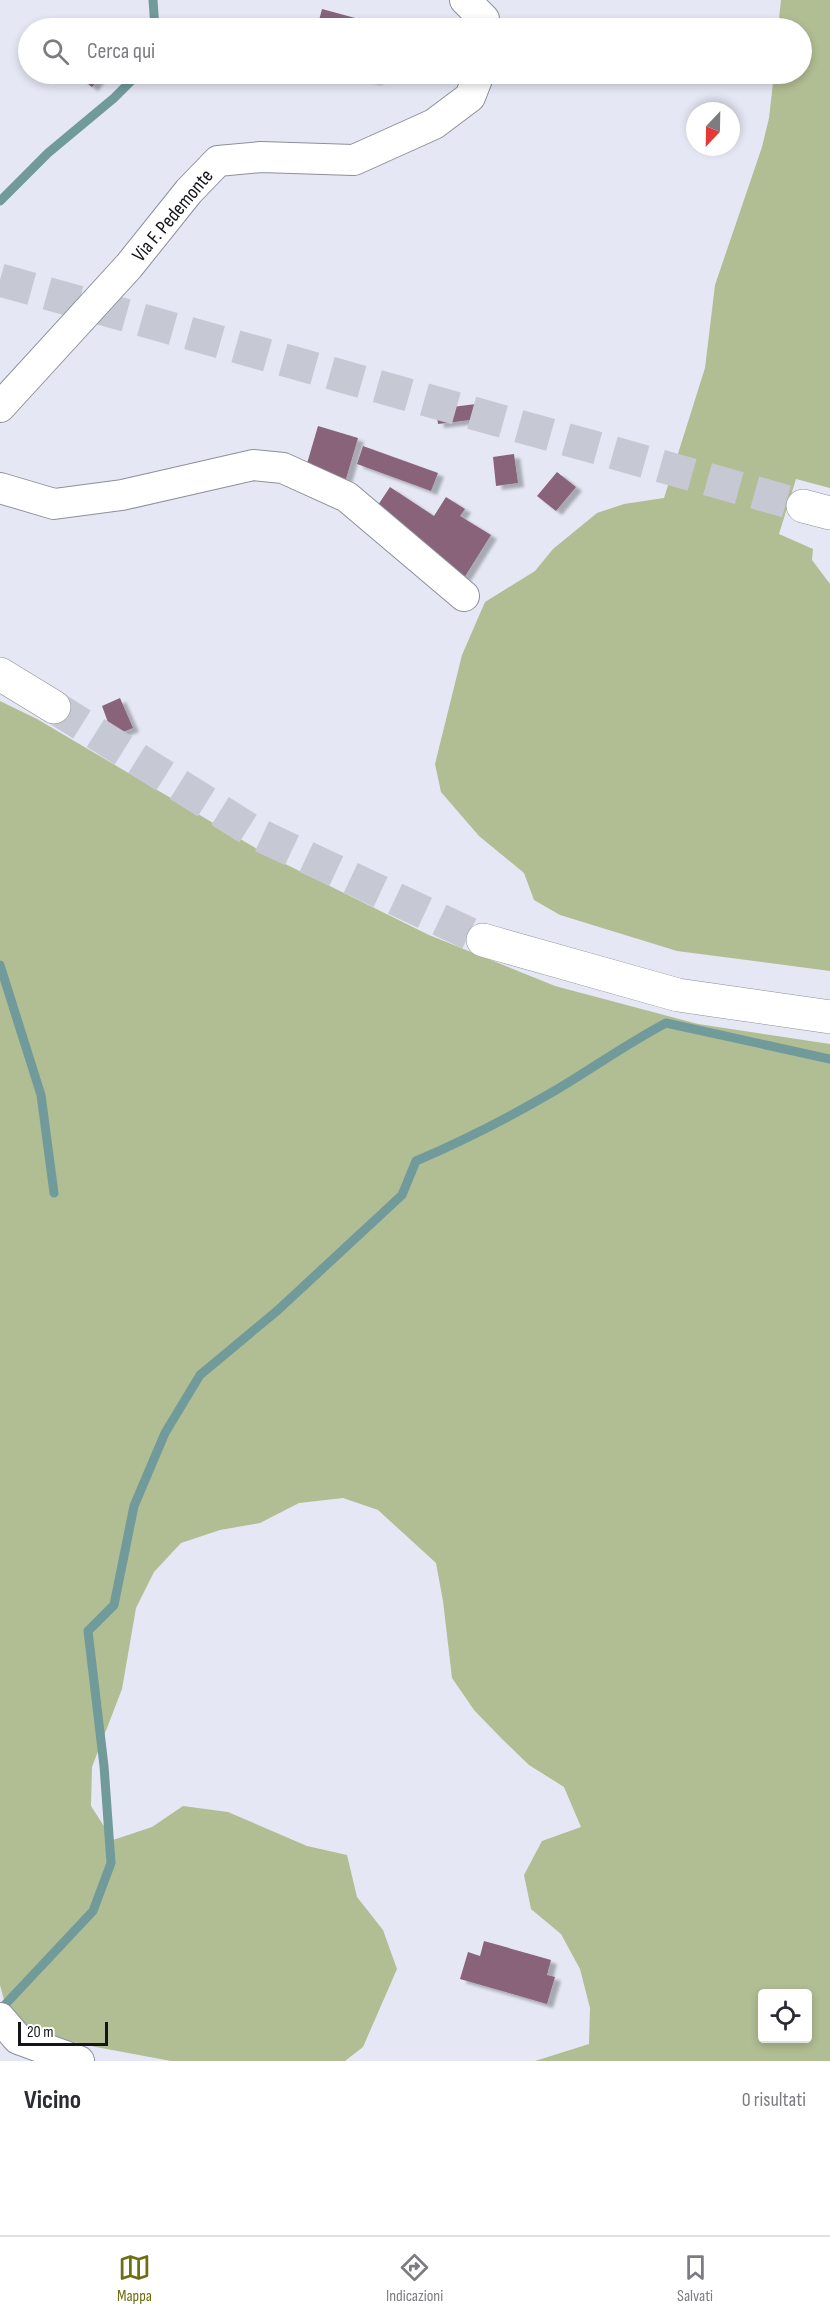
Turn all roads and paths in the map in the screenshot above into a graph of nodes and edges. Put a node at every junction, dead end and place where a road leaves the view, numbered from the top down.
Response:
1 (465, 0) edge
2 (483, 18) edge
3 (475, 84) edge
4 (0, 406) edge
5 (0, 488) edge
6 (464, 596) dead end
7 (0, 674) edge
8 (54, 707) tunnel mouth
9 (483, 940) tunnel mouth
10 (830, 1017) edge
11 (0, 2018) edge
12 (79, 2061) edge

1 - 2 street
3 - 4 street, Via F. Pedemonte
5 - 6 street
7 - 8 highway
9 - 10 highway
11 - 12 street

